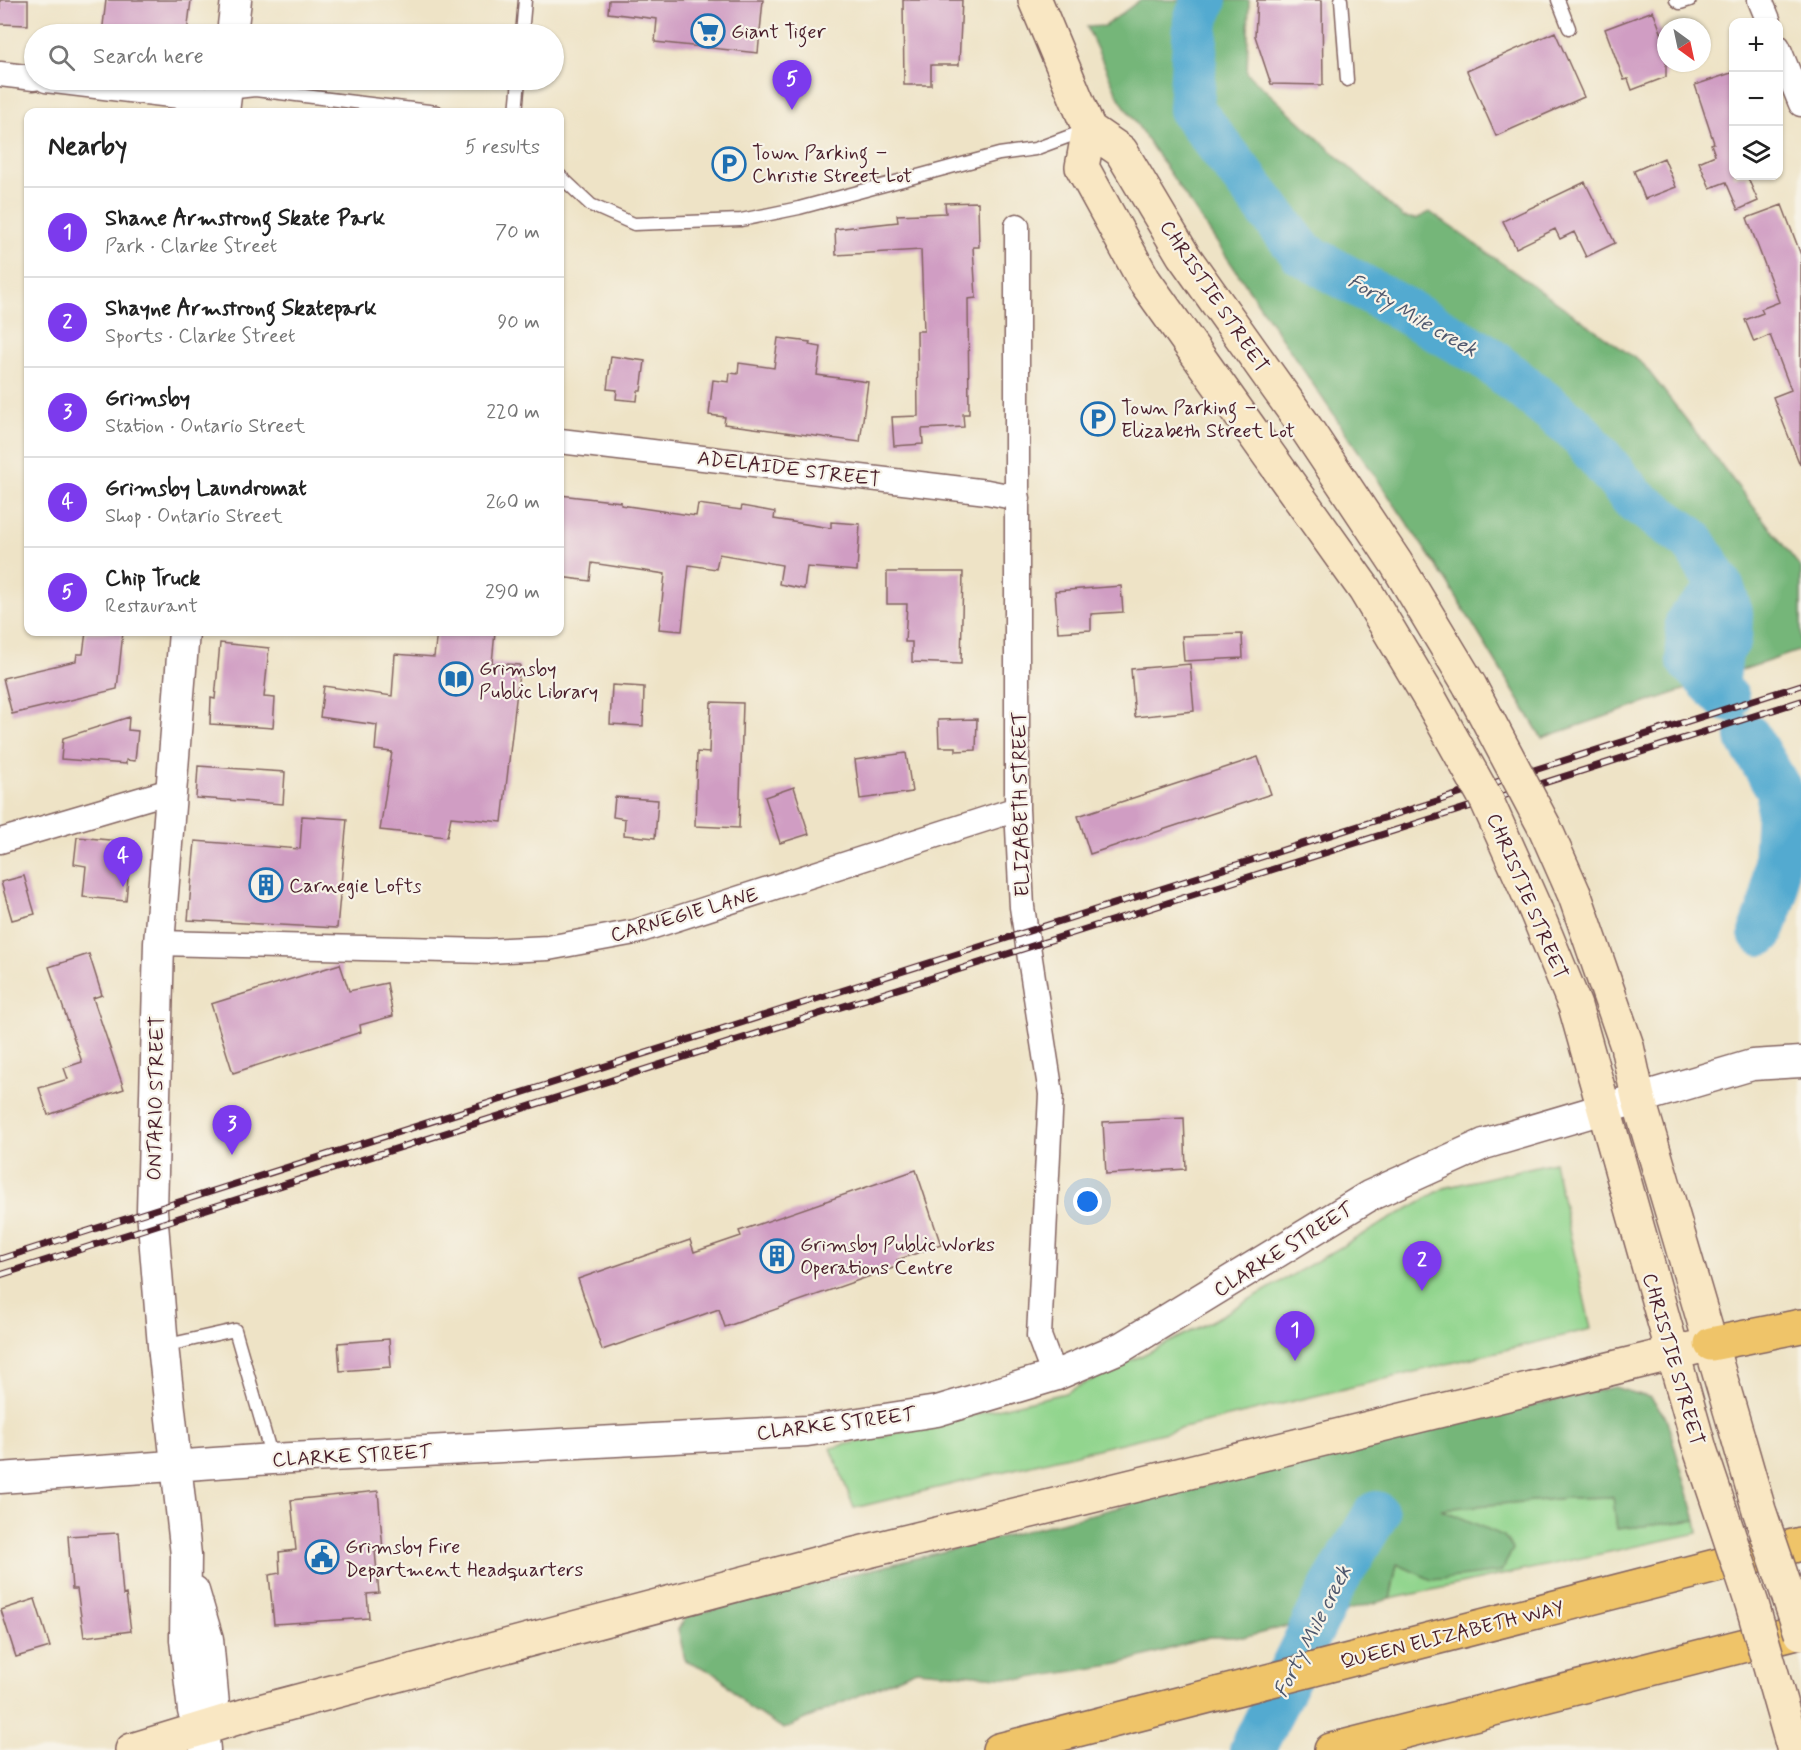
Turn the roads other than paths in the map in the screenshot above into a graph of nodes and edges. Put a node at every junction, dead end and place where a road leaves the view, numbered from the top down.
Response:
1 (236, 0) edge
2 (525, 0) edge
3 (1035, 0) edge
4 (1341, 0) edge
5 (1558, 0) edge
6 (1676, 0) edge
7 (1690, 0) edge
8 (1760, 0) edge
9 (1767, 18) edge
10 (233, 24) edge
11 (523, 24) edge
12 (1569, 27) dead end
13 (1783, 57) edge
14 (0, 74) edge
15 (24, 77) edge
16 (1347, 80) dead end
17 (129, 90) edge
18 (255, 90) edge
19 (255, 90) edge
20 (518, 90) edge
21 (226, 95) edge
22 (1801, 104) edge
23 (404, 108) edge
24 (516, 108) edge
25 (1089, 129) junction
26 (564, 180) edge
27 (1017, 226) dead end
28 (564, 441) edge
29 (1018, 498) junction
30 (184, 636) edge
31 (171, 791) junction
32 (1017, 809) junction
33 (0, 841) edge
34 (159, 943) junction
35 (1801, 1062) edge
36 (1638, 1096) junction
37 (1603, 1108) junction
38 (1801, 1326) edge
39 (1711, 1344) junction
40 (163, 1346) junction
41 (1671, 1352) junction
42 (1054, 1376) junction
43 (272, 1459) junction
44 (177, 1467) junction
45 (0, 1478) edge
46 (1801, 1544) edge
47 (1801, 1632) edge
48 (204, 1739) edge
49 (1793, 1749) edge
50 (132, 1750) edge
51 (999, 1750) edge
52 (1331, 1750) edge

1 - 10 street
2 - 11 lane
3 - 25 main road
4 - 16 lane
5 - 12 lane
6 - 7 lane
8 - 9 street
13 - 22 street
14 - 15 street
17 - 21 street
18 - 21 lane
19 - 23 lane
20 - 24 lane
25 - 26 lane
25 - 36 main road, CHRISTIE STREET, bridge
25 - 37 main road, CHRISTIE STREET, bridge
27 - 29 street, ELIZABETH STREET
28 - 29 street, ADELAIDE STREET
29 - 32 street, ELIZABETH STREET
30 - 31 street, ONTARIO STREET
31 - 33 street
31 - 34 street, ONTARIO STREET
32 - 34 street, CARNEGIE LANE
32 - 42 street, ELIZABETH STREET
34 - 40 street, ONTARIO STREET
35 - 36 street, CLARKE STREET
36 - 37 street, CLARKE STREET
36 - 39 main road, CHRISTIE STREET
37 - 41 main road, CHRISTIE STREET
37 - 42 street, CLARKE STREET
38 - 39 highway
39 - 41 main road
39 - 47 main road, CHRISTIE STREET, bridge
40 - 43 lane
40 - 44 street, ONTARIO STREET
41 - 48 main road
41 - 49 main road, CHRISTIE STREET, bridge
42 - 43 street, CLARKE STREET
43 - 44 street, CLARKE STREET
44 - 45 street, CLARKE STREET
44 - 48 street, ONTARIO STREET
46 - 51 highway, QUEEN ELIZABETH WAY
47 - 52 highway
48 - 50 main road

